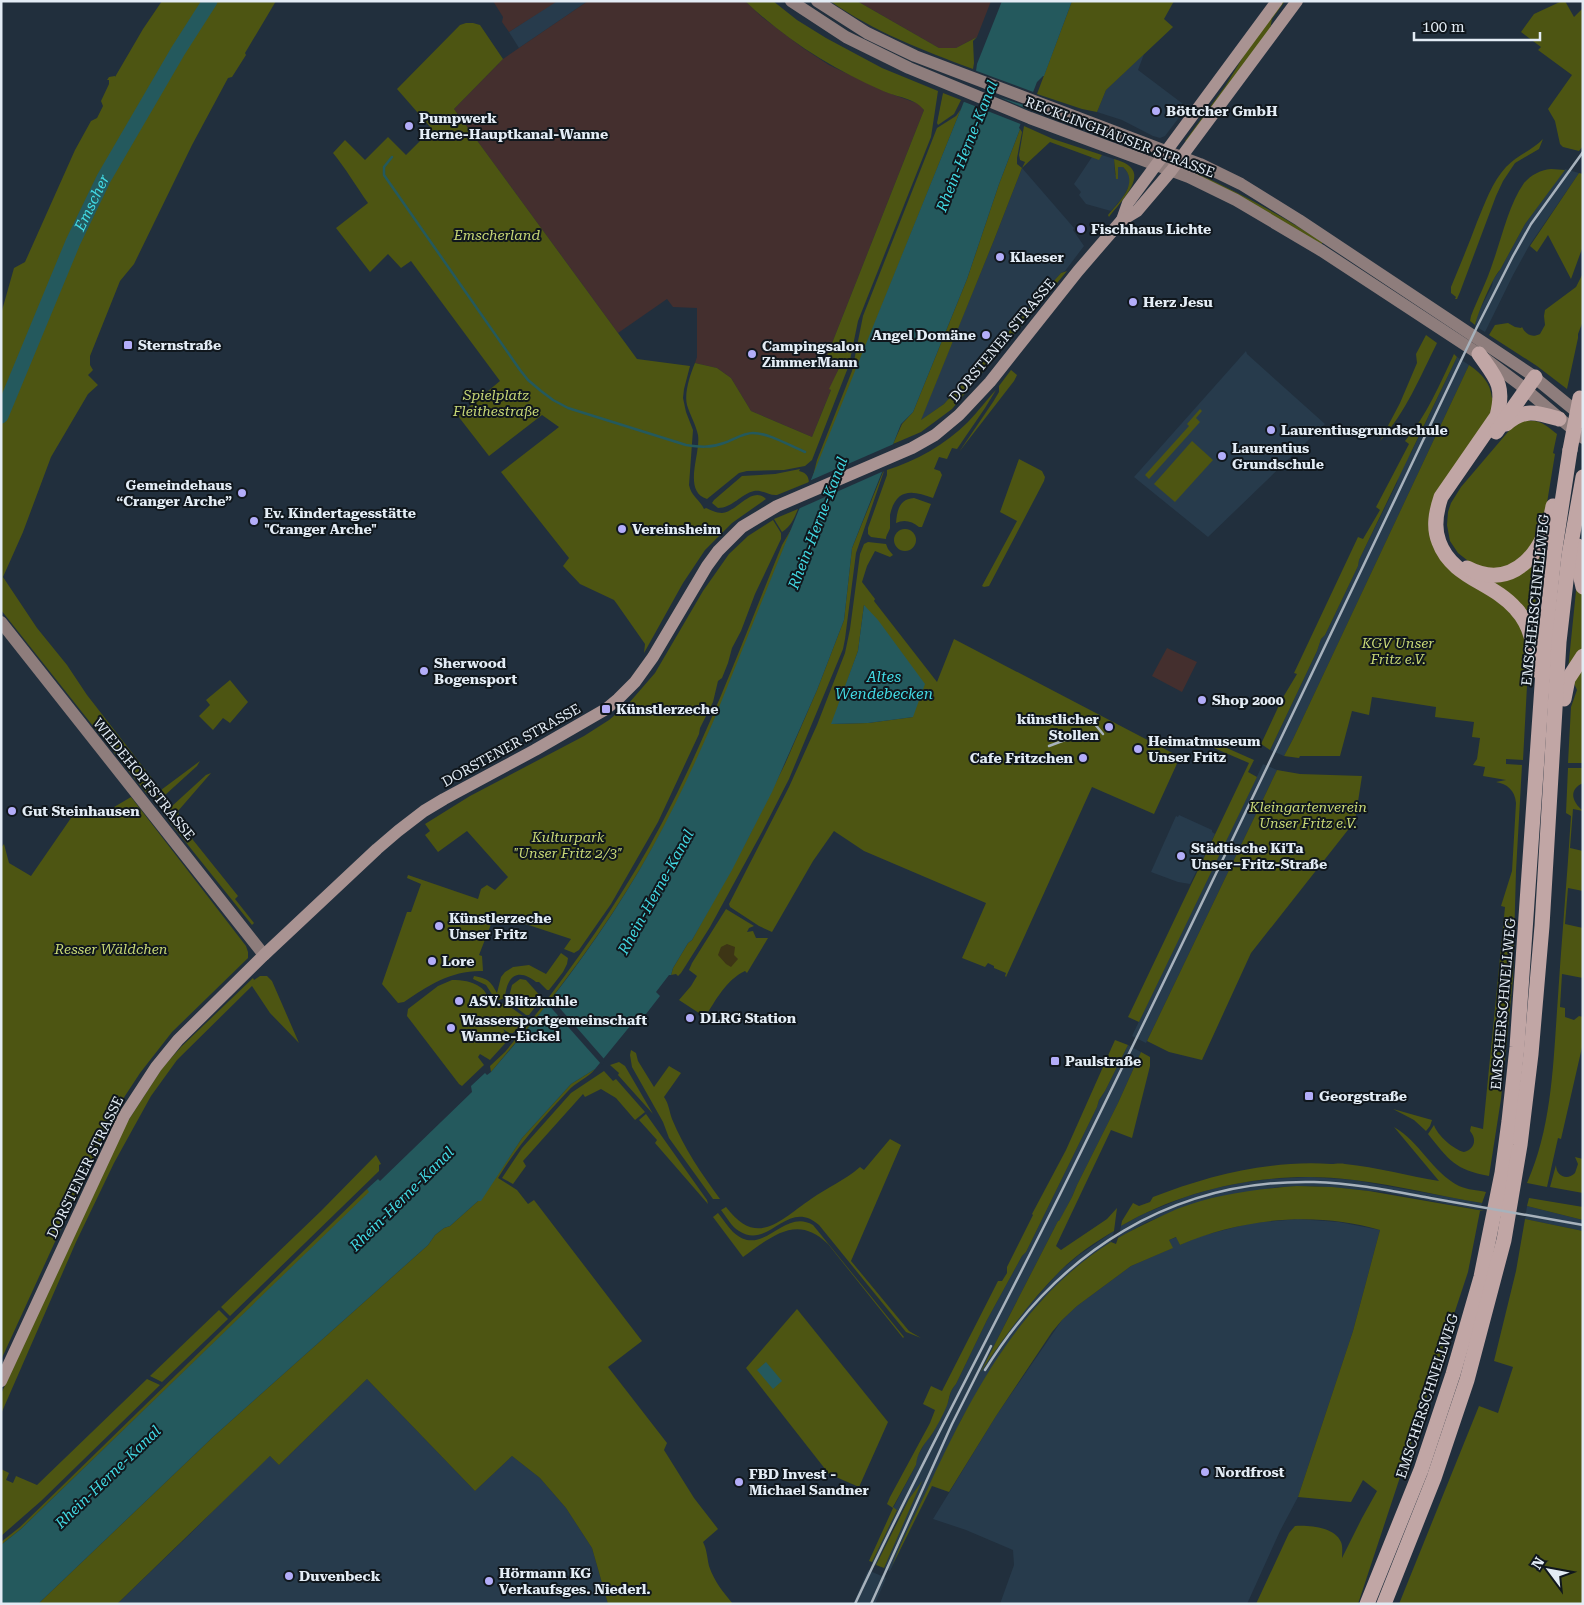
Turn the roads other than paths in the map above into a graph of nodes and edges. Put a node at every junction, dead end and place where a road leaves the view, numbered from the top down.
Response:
1 (791, 1) edge
2 (817, 1) edge
3 (1277, 1) edge
4 (1297, 1) edge
5 (1167, 151) junction
6 (1181, 157) junction
7 (1157, 166) junction
8 (1171, 171) junction
9 (1122, 220) junction
10 (1479, 354) junction
11 (1528, 381) junction
12 (1581, 393) edge
13 (1583, 417) edge
14 (1559, 418) junction
15 (1497, 423) junction
16 (1583, 438) edge
17 (1570, 450) junction
18 (1583, 477) edge
19 (1583, 513) edge
20 (1583, 587) edge
21 (1, 622) edge
22 (1583, 656) edge
23 (1541, 703) junction
24 (1552, 743) junction
25 (264, 955) junction
26 (1, 1381) edge
27 (1367, 1604) edge
28 (1384, 1604) edge

1 - 7 main road, RECKLINGHAUSER STRASSE
2 - 5 main road, RECKLINGHAUSER STRASSE
3 - 5 main road, DORSTENER STRASSE
4 - 6 main road, DORSTENER STRASSE
5 - 6 main road, RECKLINGHAUSER STRASSE
5 - 7 main road, DORSTENER STRASSE
6 - 8 main road, DORSTENER STRASSE
6 - 11 main road, RECKLINGHAUSER STRASSE
7 - 8 main road, RECKLINGHAUSER STRASSE
7 - 9 main road, DORSTENER STRASSE
8 - 9 main road, DORSTENER STRASSE
8 - 10 main road, RECKLINGHAUSER STRASSE
9 - 25 main road, DORSTENER STRASSE
10 - 11 main road, RECKLINGHAUSER STRASSE
10 - 15 highway
11 - 13 main road
11 - 14 main road
11 - 15 highway
12 - 17 highway, EMSCHERSCHNELLWEG, bridge
14 - 15 highway
14 - 16 main road
15 - 17 highway
15 - 23 highway
17 - 23 highway, EMSCHERSCHNELLWEG
18 - 24 highway, EMSCHERSCHNELLWEG
19 - 20 highway
21 - 25 main road, WIEDEHOPFSTRASSE
22 - 24 highway
23 - 27 highway, EMSCHERSCHNELLWEG
24 - 28 highway, EMSCHERSCHNELLWEG
25 - 26 main road, DORSTENER STRASSE

